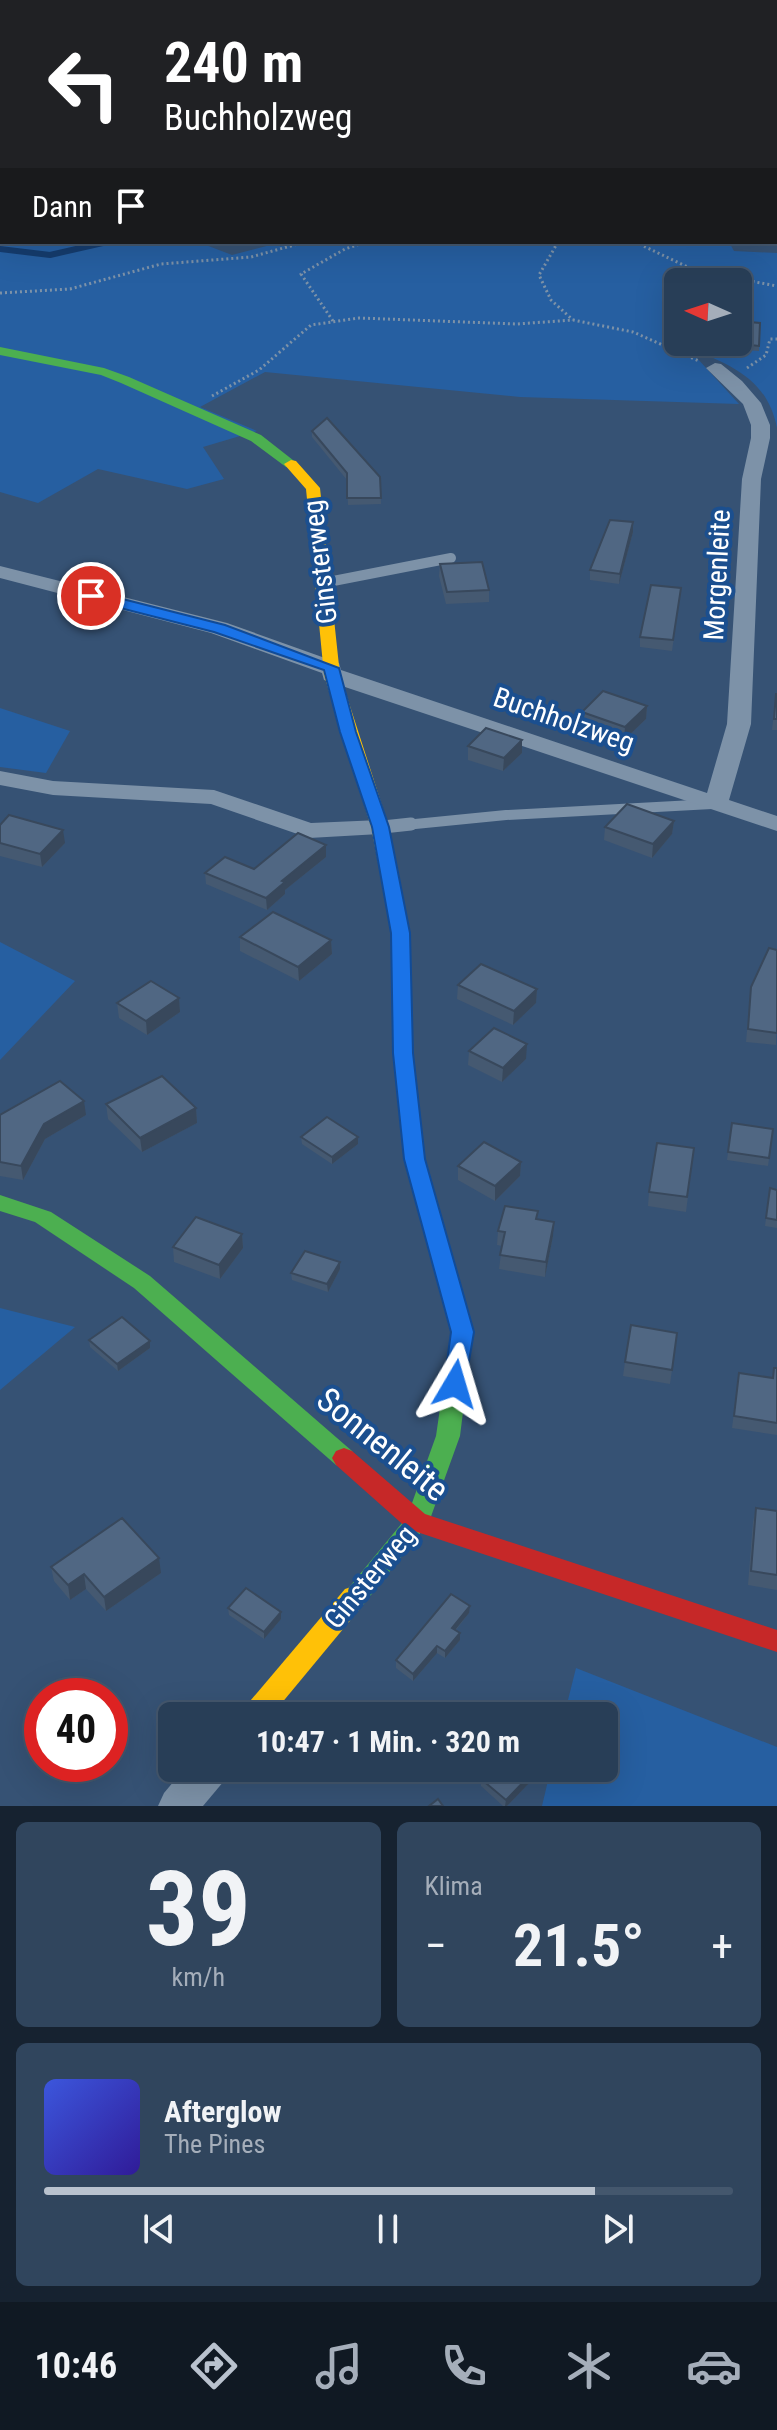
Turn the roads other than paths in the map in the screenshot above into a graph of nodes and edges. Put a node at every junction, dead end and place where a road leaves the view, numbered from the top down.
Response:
1 (0, 351) edge
2 (721, 373) road end
3 (451, 558) dead end
4 (0, 572) edge
5 (323, 583) junction
6 (332, 671) junction
7 (0, 778) edge
8 (716, 804) junction
9 (777, 824) edge
10 (380, 827) junction
11 (0, 1203) edge
12 (417, 1522) junction
13 (777, 1641) edge
14 (266, 1702) edge
15 (198, 1782) edge
16 (178, 1806) edge

1 - 5 street, Ginsterweg
2 - 8 street, Morgenleite
3 - 5 lane
4 - 6 street, Buchholzweg
5 - 6 street, Ginsterweg
6 - 8 street, Buchholzweg
6 - 10 street, Ginsterweg
7 - 10 street
8 - 9 street, Buchholzweg
8 - 10 lane
10 - 12 street, Ginsterweg
11 - 12 street, Sonnenleite
12 - 13 street, Sonnenleite
12 - 14 street, Ginsterweg
15 - 16 street

